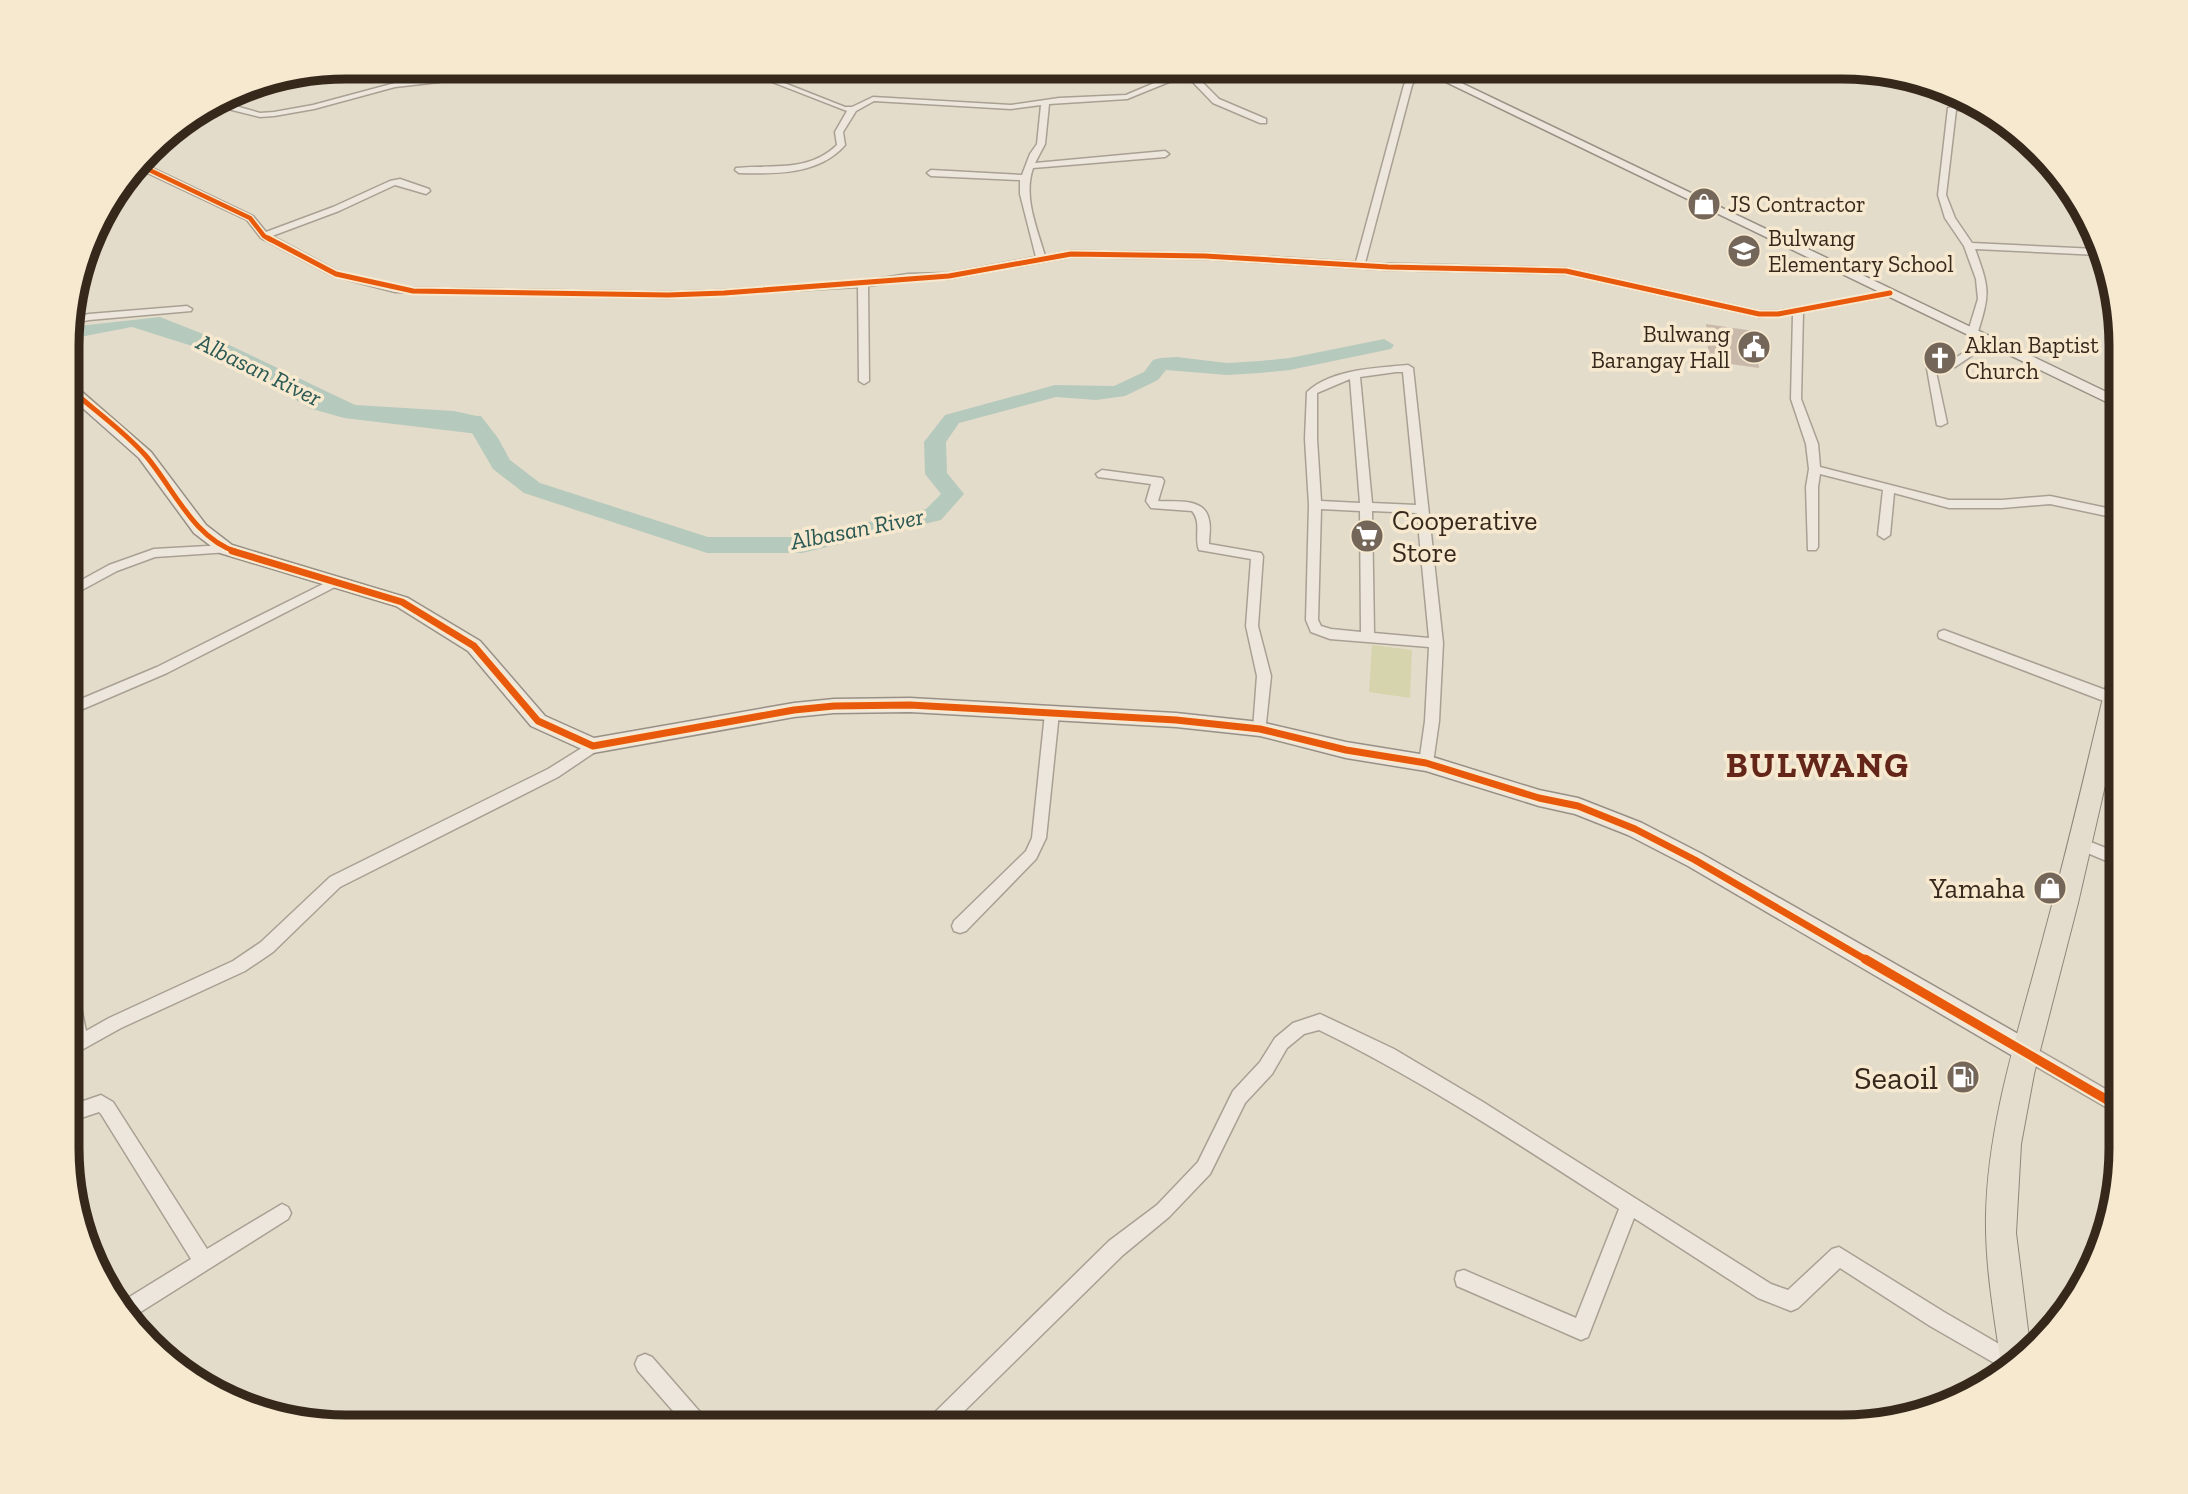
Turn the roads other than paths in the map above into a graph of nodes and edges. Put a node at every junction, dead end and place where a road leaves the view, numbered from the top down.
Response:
1 (442, 79) edge
2 (773, 79) edge
3 (1170, 79) edge
4 (1194, 79) edge
5 (1412, 79) edge
6 (1445, 79) edge
7 (1045, 102) junction
8 (227, 106) edge
9 (1964, 108) edge
10 (853, 109) junction
11 (1263, 121) dead end
12 (1165, 154) dead end
13 (1030, 166) junction
14 (146, 169) edge
15 (739, 170) dead end
16 (931, 173) dead end
17 (1025, 178) junction
18 (426, 191) dead end
19 (264, 236) junction
20 (1969, 246) junction
21 (2092, 252) edge
22 (1041, 259) junction
23 (1360, 264) junction
24 (863, 284) junction
25 (1890, 293) junction
26 (187, 309) dead end
27 (1798, 310) junction
28 (80, 319) edge
29 (1972, 335) junction
30 (1985, 342) junction
31 (1355, 374) junction
32 (864, 381) dead end
33 (79, 397) edge
34 (2109, 399) edge
35 (1941, 423) dead end
36 (1815, 469) junction
37 (1102, 474) dead end
38 (1889, 488) junction
39 (1315, 505) junction
40 (1366, 506) junction
41 (1422, 509) junction
42 (2109, 512) edge
43 (1884, 535) dead end
44 (1812, 547) dead end
45 (226, 549) junction
46 (335, 582) junction
47 (79, 587) edge
48 (1944, 635) dead end
49 (1368, 637) junction
50 (1436, 643) junction
51 (2109, 697) edge
52 (79, 706) edge
53 (1052, 713) junction
54 (1260, 729) junction
55 (593, 746) junction
56 (1426, 763) junction
57 (2108, 780) edge
58 (2078, 843) junction
59 (2109, 856) edge
60 (960, 926) dead end
61 (79, 1043) edge
62 (2026, 1051) junction
63 (2109, 1101) edge
64 (79, 1111) edge
65 (1629, 1206) junction
66 (282, 1213) dead end
67 (204, 1262) junction
68 (1464, 1279) dead end
69 (131, 1307) edge
70 (2015, 1351) edge
71 (2007, 1359) edge
72 (645, 1364) dead end
73 (690, 1415) edge
74 (946, 1415) edge

1 - 8 street
2 - 10 street
3 - 7 street
4 - 11 street
5 - 23 street
6 - 25 street
7 - 10 street
7 - 13 street
9 - 20 street
10 - 15 street
12 - 13 street
13 - 17 street
14 - 19 street
16 - 17 street
17 - 22 street
18 - 19 street
19 - 24 street
20 - 21 street
20 - 29 street
22 - 23 street
22 - 24 street
23 - 27 street
24 - 32 street
25 - 27 street
25 - 29 street
26 - 28 street
27 - 36 street
29 - 30 street
30 - 34 street
30 - 35 street
31 - 39 street
31 - 40 street
31 - 41 street
33 - 45 street
36 - 38 street
36 - 44 street
37 - 54 street
38 - 42 street
38 - 43 street
39 - 40 street
39 - 49 street
40 - 41 street
40 - 49 street
41 - 50 street
45 - 46 street
45 - 47 street
46 - 52 street
46 - 55 street
48 - 51 street
49 - 50 street
50 - 56 street
53 - 54 street
53 - 55 street
53 - 60 street
54 - 56 street
55 - 61 street
56 - 62 street
57 - 58 main road
58 - 59 street
58 - 62 main road
62 - 63 street
62 - 70 main road
64 - 67 street
65 - 68 street
65 - 71 street
65 - 74 street
66 - 67 street
67 - 69 street
72 - 73 street

